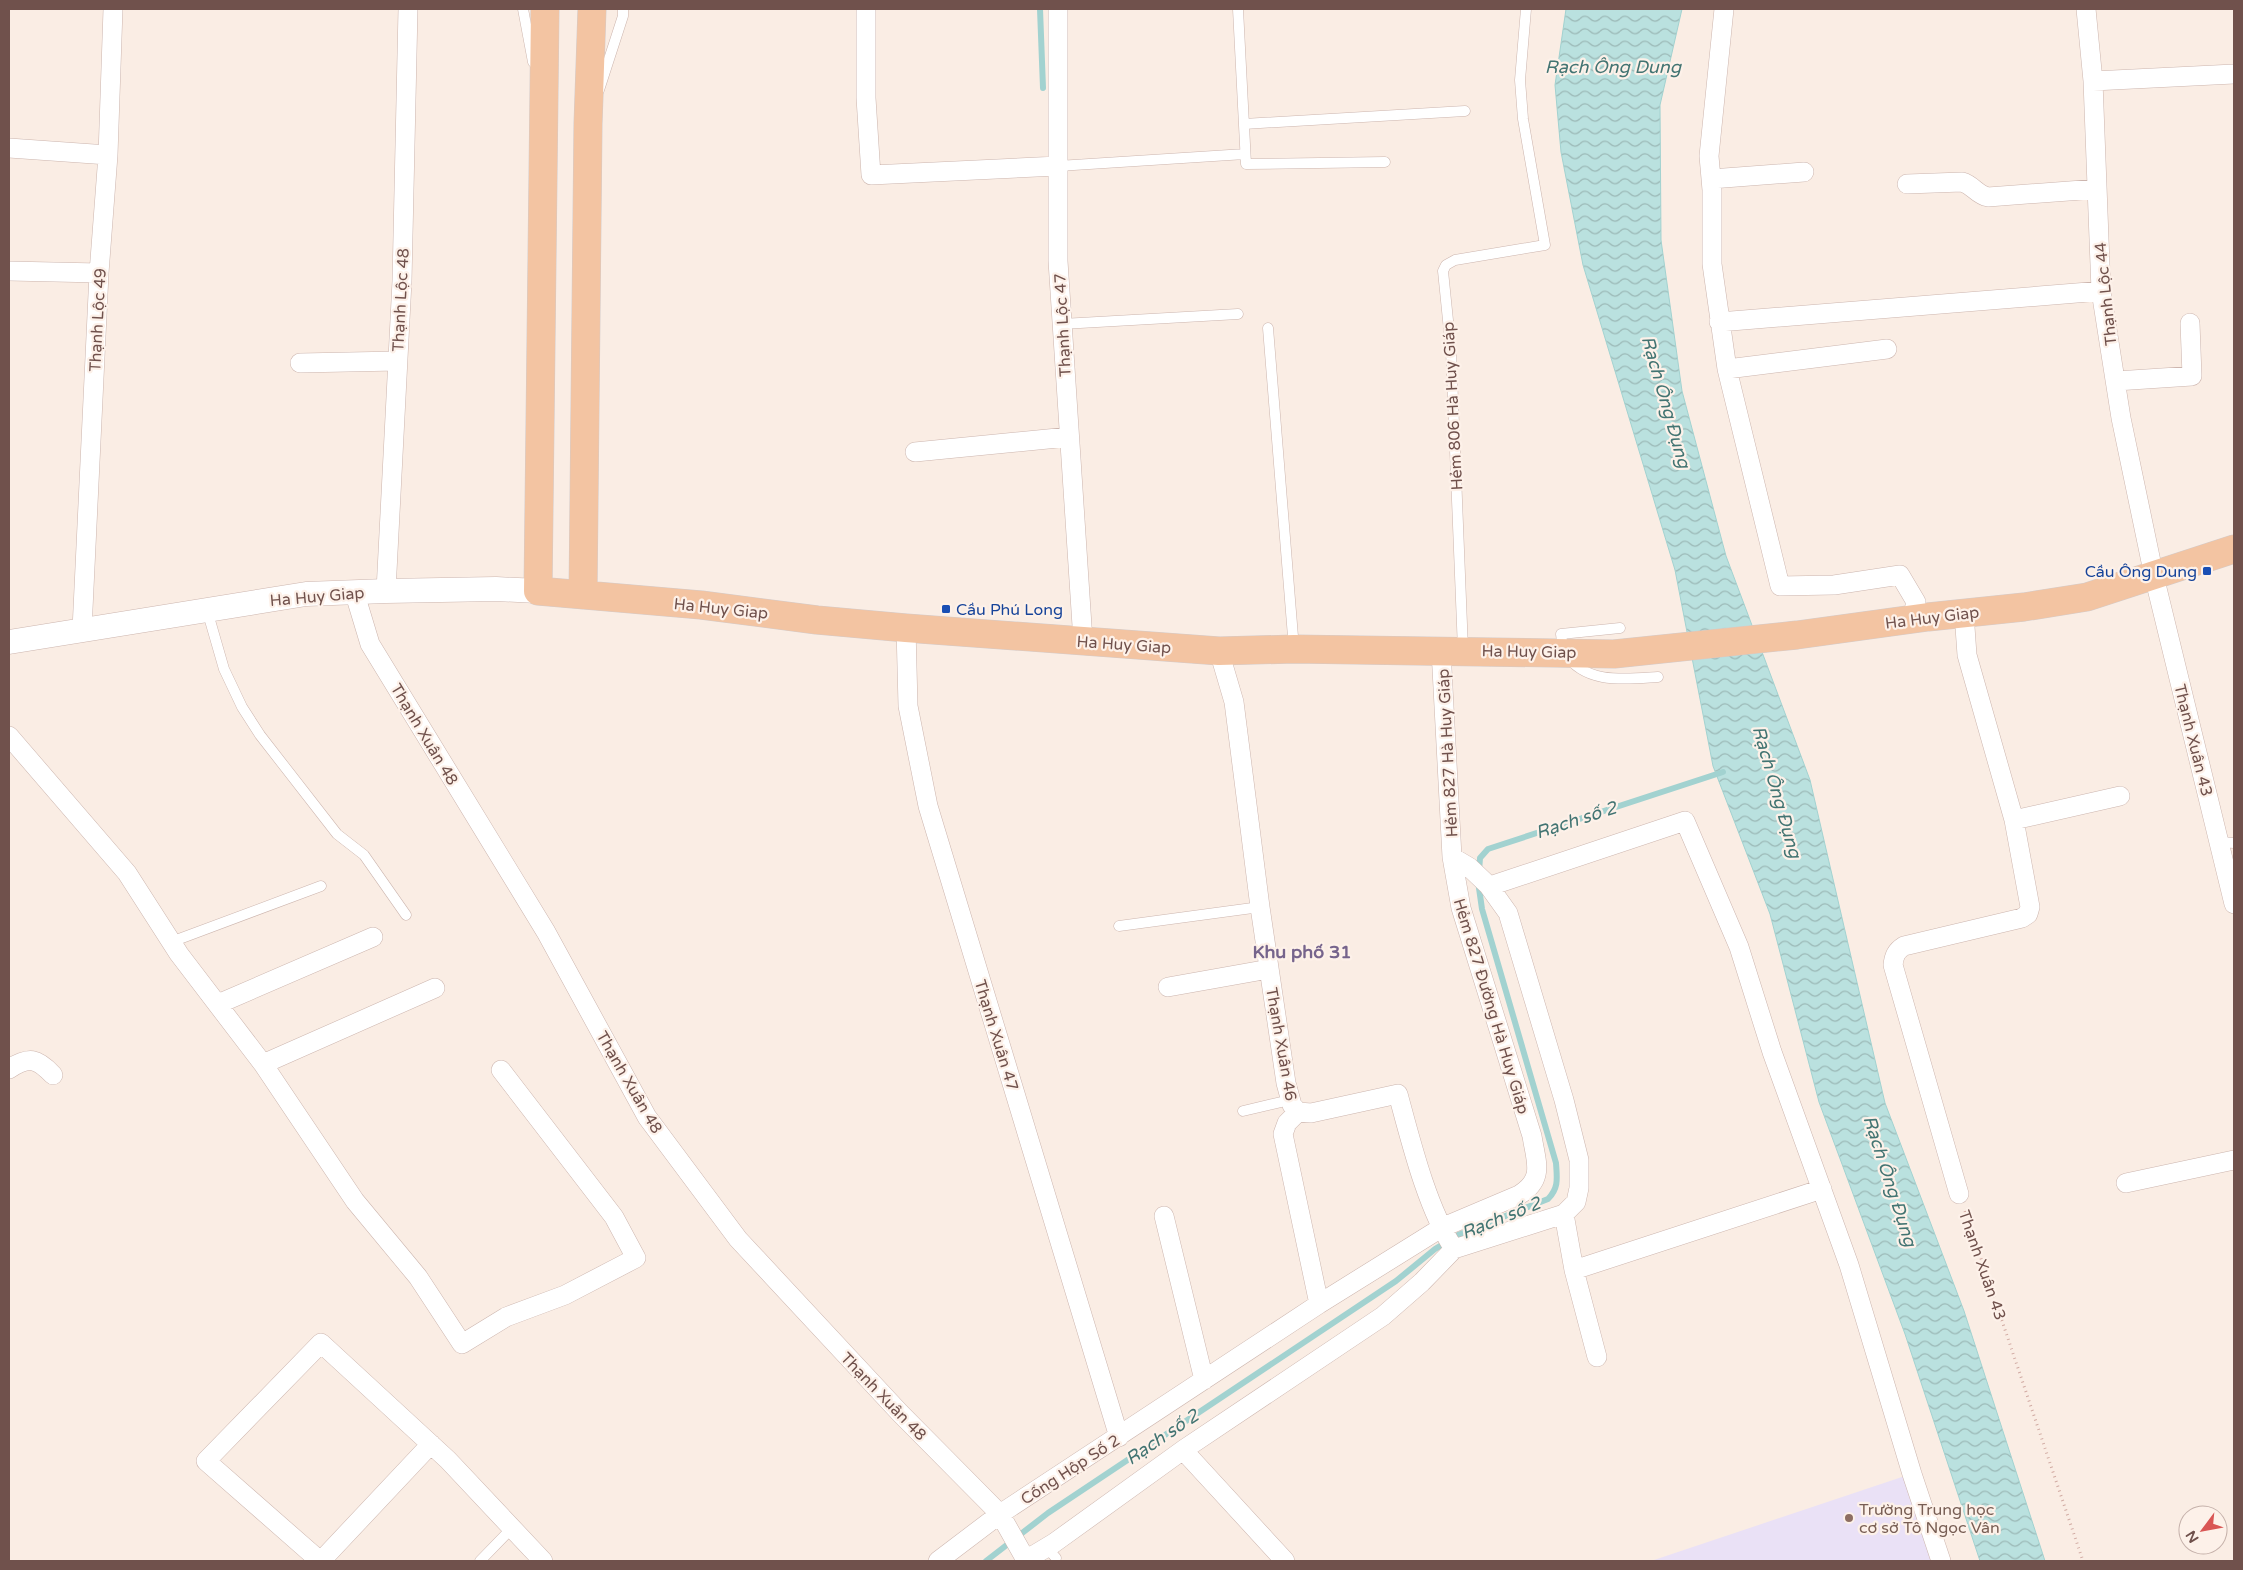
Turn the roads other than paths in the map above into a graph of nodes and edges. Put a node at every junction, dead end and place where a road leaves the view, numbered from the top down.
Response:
1 (113, 9) edge
2 (408, 9) edge
3 (523, 9) edge
4 (545, 9) edge
5 (592, 9) edge
6 (623, 9) edge
7 (866, 9) edge
8 (1058, 9) edge
9 (1238, 9) edge
10 (1526, 9) edge
11 (1724, 9) edge
12 (2086, 9) edge
13 (2234, 74) edge
14 (2093, 81) junction
15 (1465, 111) dead end
16 (545, 124) junction
17 (588, 124) junction
18 (1244, 124) junction
19 (9, 148) edge
20 (1245, 154) junction
21 (108, 155) junction
22 (1385, 162) dead end
23 (1058, 166) junction
24 (1804, 172) dead end
25 (1711, 179) junction
26 (1908, 184) dead end
27 (2096, 189) junction
28 (9, 271) edge
29 (99, 273) junction
30 (2101, 291) junction
31 (1238, 314) dead end
32 (1719, 322) junction
33 (2190, 323) dead end
34 (1062, 324) junction
35 (1268, 328) dead end
36 (1887, 349) dead end
37 (397, 361) junction
38 (300, 363) dead end
39 (1727, 369) junction
40 (2116, 381) junction
41 (1068, 437) junction
42 (915, 452) dead end
43 (2234, 549) edge
44 (2154, 576) junction
45 (354, 591) junction
46 (386, 591) junction
47 (538, 591) junction
48 (583, 595) junction
49 (207, 610) junction
50 (1964, 613) junction
51 (1912, 619) junction
52 (906, 628) junction
53 (82, 630) junction
54 (1083, 641) junction
55 (9, 642) edge
56 (1294, 648) junction
57 (1452, 650) junction
58 (1219, 651) junction
59 (1564, 652) junction
60 (1658, 677) dead end
61 (9, 736) edge
62 (2120, 796) dead end
63 (2014, 820) junction
64 (2227, 842) edge
65 (1452, 857) junction
66 (1489, 885) junction
67 (321, 886) dead end
68 (2234, 904) edge
69 (1260, 907) junction
70 (406, 914) dead end
71 (1119, 926) dead end
72 (373, 937) dead end
73 (171, 942) junction
74 (1269, 969) junction
75 (1168, 987) dead end
76 (435, 988) dead end
77 (218, 1004) junction
78 (264, 1064) junction
79 (9, 1069) edge
80 (501, 1070) dead end
81 (53, 1075) dead end
82 (1294, 1106) junction
83 (1243, 1111) dead end
84 (2234, 1160) edge
85 (2126, 1183) dead end
86 (1822, 1189) junction
87 (1959, 1194) road end
88 (1564, 1214) junction
89 (1164, 1216) dead end
90 (1441, 1228) junction
91 (1454, 1249) junction
92 (1574, 1270) junction
93 (1319, 1304) junction
94 (1598, 1357) dead end
95 (1204, 1380) junction
96 (1119, 1437) junction
97 (430, 1444) junction
98 (1183, 1450) junction
99 (1000, 1514) junction
100 (512, 1528) junction
101 (320, 1561) edge
102 (480, 1561) edge
103 (543, 1561) edge
104 (938, 1561) edge
105 (1025, 1561) edge
106 (1285, 1561) edge
107 (1941, 1561) edge

1 - 21 street, Thạnh Lộc 49
2 - 37 street, Thạnh Lộc 48
3 - 16 lane
4 - 16 main road
5 - 17 main road
6 - 17 lane
7 - 23 street
8 - 23 street, Thạnh Lộc 47
9 - 18 lane
10 - 57 lane, Hẻm 806 Hà Huy Giáp
11 - 25 street
12 - 14 street, Thạnh Lộc 44
13 - 14 street
14 - 27 street, Thạnh Lộc 44
15 - 18 lane
16 - 47 main road
17 - 48 main road
18 - 20 lane
19 - 21 street
20 - 22 lane
20 - 23 lane
21 - 29 street, Thạnh Lộc 49
23 - 34 street, Thạnh Lộc 47
24 - 25 street
25 - 32 street
26 - 27 street
27 - 30 street, Thạnh Lộc 44
28 - 29 street
29 - 53 street, Thạnh Lộc 49
30 - 32 street
30 - 40 street, Thạnh Lộc 44
31 - 34 lane
32 - 39 street
33 - 40 street
34 - 41 street, Thạnh Lộc 47
35 - 56 lane
36 - 39 street
37 - 38 street
37 - 46 street, Thạnh Lộc 48
39 - 51 street
40 - 44 street, Thạnh Lộc 44
41 - 42 street
41 - 54 street, Thạnh Lộc 47
43 - 44 main road, Ha Huy Giap
44 - 50 main road, Ha Huy Giap
44 - 64 street, Thạnh Xuân 43
45 - 46 street, Ha Huy Giap
45 - 49 street, Ha Huy Giap
45 - 99 street, Thạnh Xuân 48
46 - 47 street, Ha Huy Giap
47 - 48 main road, Ha Huy Giap
48 - 52 main road, Ha Huy Giap
49 - 53 street, Ha Huy Giap
49 - 70 lane
50 - 51 main road, Ha Huy Giap
50 - 63 street
51 - 59 main road, Ha Huy Giap
52 - 54 main road, Ha Huy Giap
52 - 96 street, Thạnh Xuân 47
53 - 55 street, Ha Huy Giap
54 - 58 main road, Ha Huy Giap
56 - 57 main road, Ha Huy Giap
56 - 58 main road, Ha Huy Giap
57 - 59 main road, Ha Huy Giap
57 - 65 street, Hẻm 827 Hà Huy Giáp
58 - 69 street, Thạnh Xuân 46
59 - 60 lane
61 - 73 street
62 - 63 street
63 - 87 street, Thạnh Xuân 43
64 - 68 street, Thạnh Xuân 43
65 - 66 street, Hẻm 827 Đường Hà Huy Giáp
65 - 90 street, Hẻm 827 Đường Hà Huy Giáp
66 - 86 street
66 - 88 street, Hẻm 827 Đường Hà Huy Giáp
67 - 73 lane
69 - 71 lane
69 - 74 street, Thạnh Xuân 46
72 - 77 street
73 - 77 street
74 - 75 street
74 - 82 street, Thạnh Xuân 46
76 - 78 street
77 - 78 street
78 - 80 street
79 - 81 street
82 - 83 lane
82 - 90 street, Thạnh Xuân 46
82 - 93 street
84 - 85 street
86 - 92 street
86 - 107 street
88 - 91 street
88 - 92 street
89 - 95 street
90 - 91 street, Thạnh Xuân 46
90 - 93 street, Hẻm 827 Đường Hà Huy Giáp
91 - 98 street
92 - 94 street
93 - 95 street, Cống Hộp Số 2
95 - 96 street, Cống Hộp Số 2
96 - 99 street, Cống Hộp Số 2
97 - 100 street
97 - 101 street
97 - 101 street
98 - 105 street
98 - 106 street
99 - 104 street, Cống Hộp Số 2
99 - 105 street, Thạnh Xuân 48
100 - 102 lane
100 - 103 street

